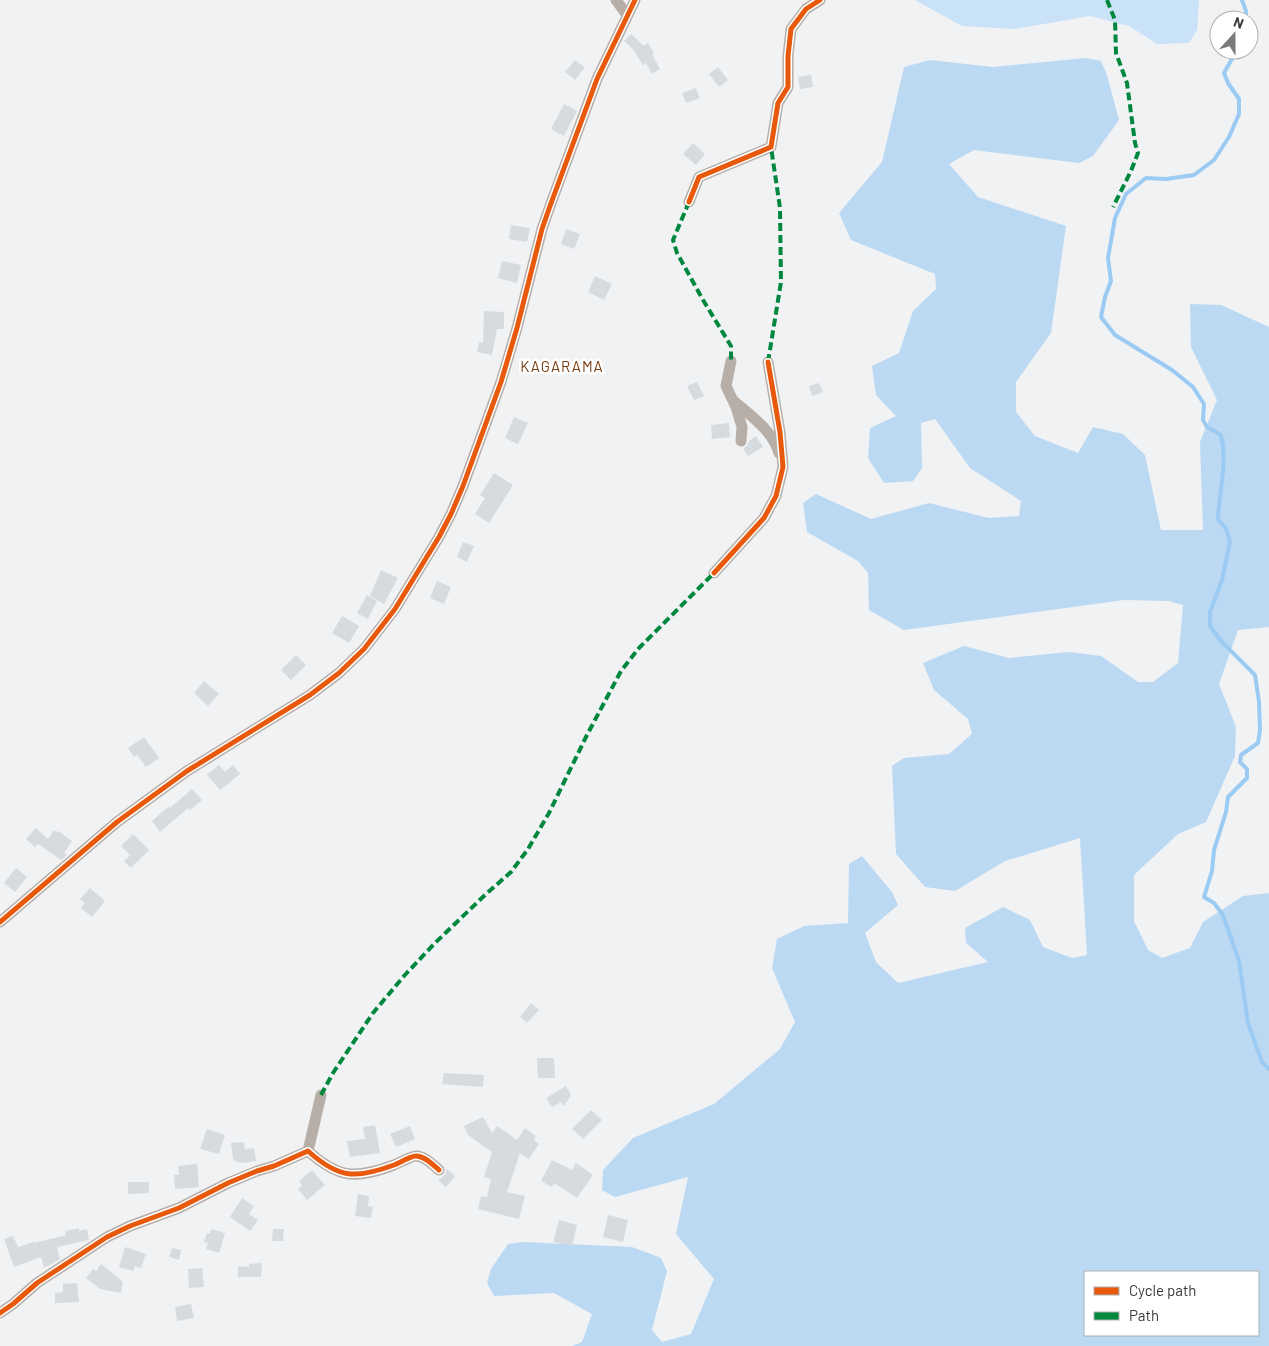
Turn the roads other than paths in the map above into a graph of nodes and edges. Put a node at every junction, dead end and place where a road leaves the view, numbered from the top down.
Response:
1 (616, 0) edge
2 (635, 0) edge
3 (820, 0) edge
4 (627, 15) junction
5 (689, 202) dead end
6 (731, 360) dead end
7 (768, 362) dead end
8 (734, 401) junction
9 (741, 441) dead end
10 (783, 467) junction
11 (714, 573) dead end
12 (0, 922) edge
13 (321, 1095) dead end
14 (308, 1151) junction
15 (439, 1170) dead end
16 (0, 1313) edge

1 - 4 street
2 - 4 street
3 - 5 street
4 - 12 street
6 - 8 street
7 - 10 street
8 - 9 street
8 - 10 street
10 - 11 street
13 - 14 street
14 - 15 street
14 - 16 street

